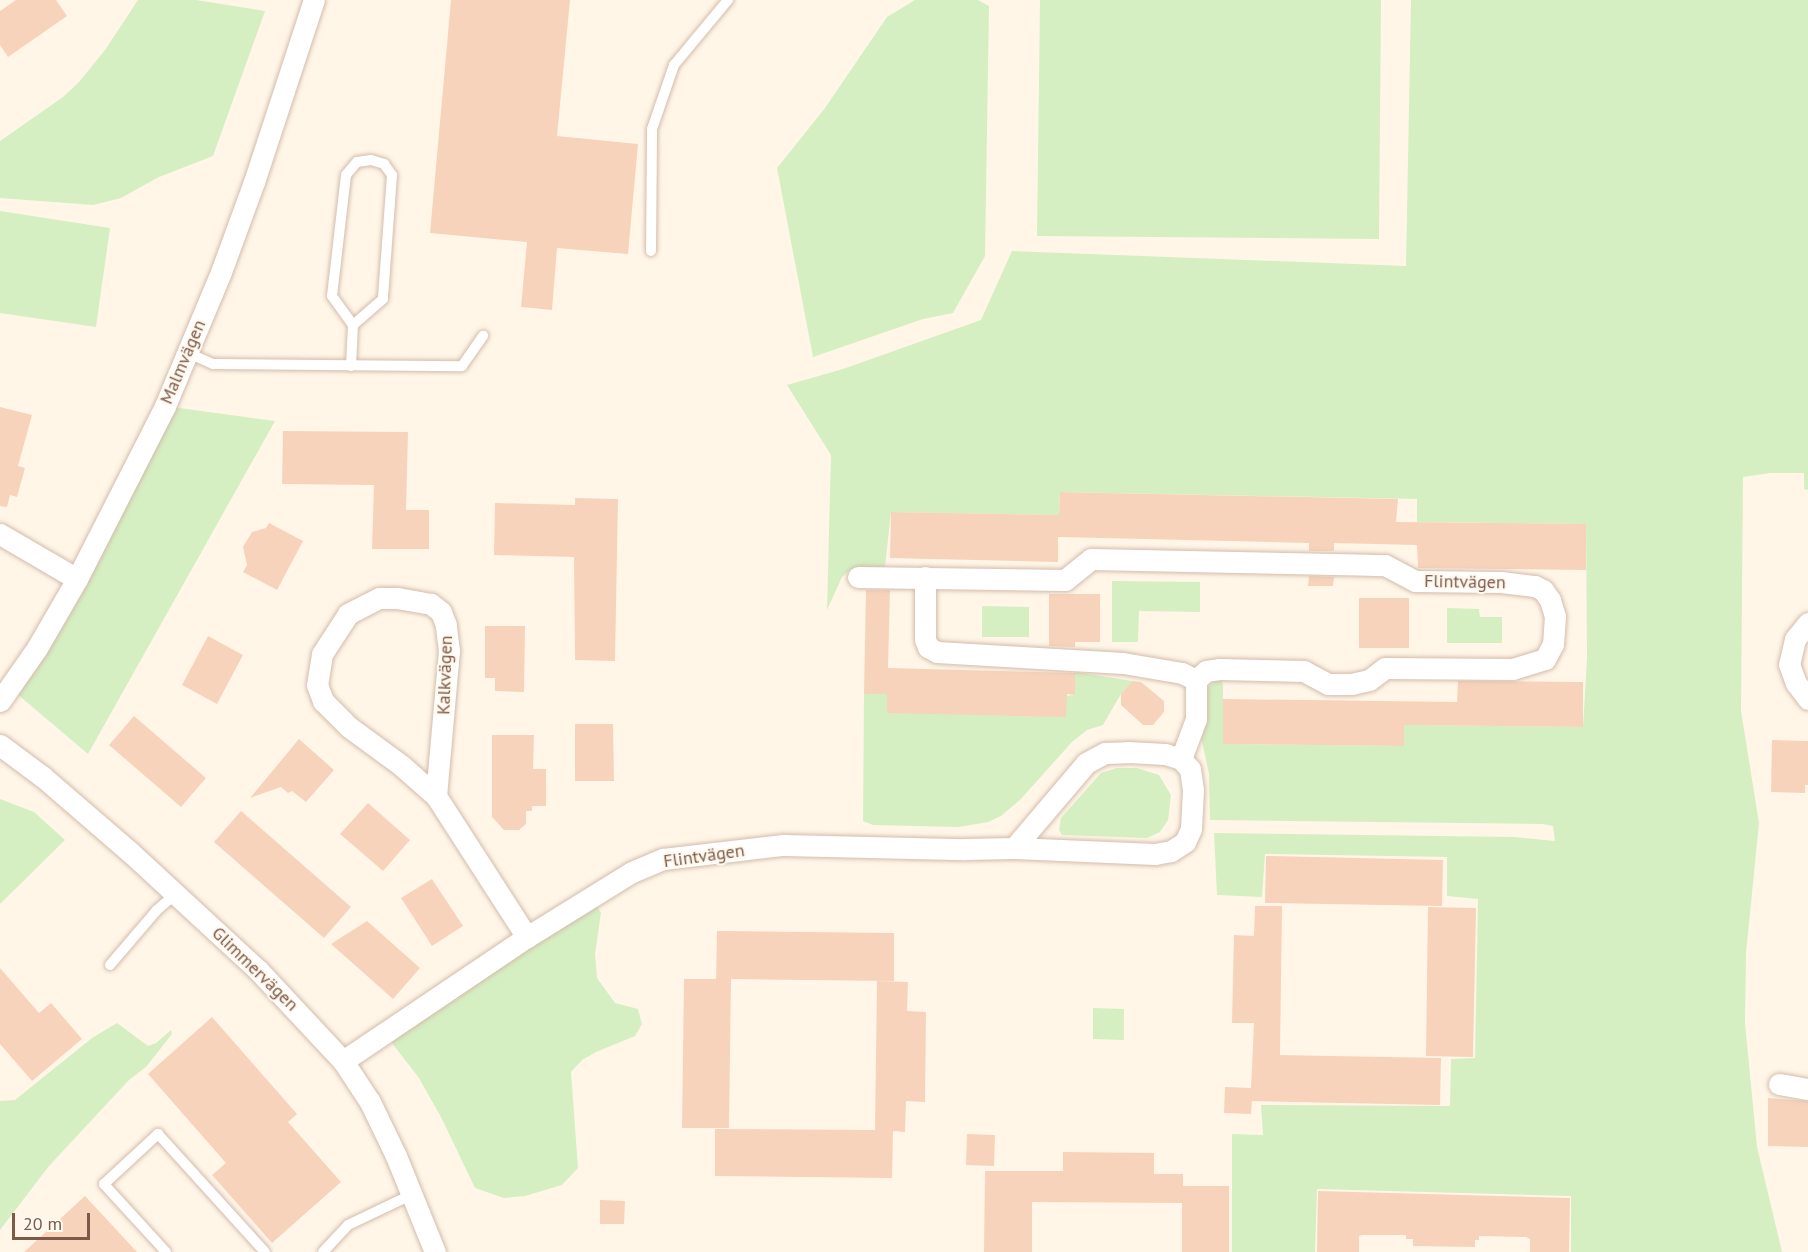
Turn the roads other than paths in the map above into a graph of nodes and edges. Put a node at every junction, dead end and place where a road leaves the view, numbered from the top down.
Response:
1 (314, 0) edge
2 (728, 0) edge
3 (651, 250) dead end
4 (353, 325) junction
5 (483, 336) dead end
6 (186, 352) junction
7 (351, 366) junction
8 (0, 534) edge
9 (858, 577) dead end
10 (925, 577) junction
11 (77, 579) junction
12 (1808, 623) edge
13 (1196, 680) junction
14 (1808, 699) edge
15 (0, 701) edge
16 (0, 745) edge
17 (1181, 759) junction
18 (436, 796) junction
19 (1014, 848) junction
20 (174, 895) junction
21 (527, 937) junction
22 (110, 965) dead end
23 (343, 1061) junction
24 (1779, 1084) dead end
25 (1808, 1089) edge
26 (411, 1195) junction
27 (166, 1252) edge
28 (265, 1252) edge
29 (323, 1252) edge
30 (435, 1252) edge

1 - 6 street, Malmvägen
2 - 3 lane
4 - 4 lane
4 - 7 lane
5 - 7 lane
6 - 7 lane
6 - 11 street, Malmvägen
8 - 11 street
9 - 10 street, Flintvägen
10 - 13 street
10 - 13 street, Flintvägen
11 - 15 street, Malmvägen
12 - 14 street
13 - 17 street
16 - 20 street, Glimmervägen
17 - 19 street
17 - 19 street, Flintvägen
18 - 18 street, Kalkvägen
18 - 21 street, Kalkvägen
19 - 21 street, Flintvägen
20 - 22 lane
20 - 23 street, Glimmervägen
21 - 23 street, Flintvägen
23 - 26 street, Glimmervägen
24 - 25 street
26 - 29 lane
26 - 30 street, Glimmervägen
27 - 28 lane

